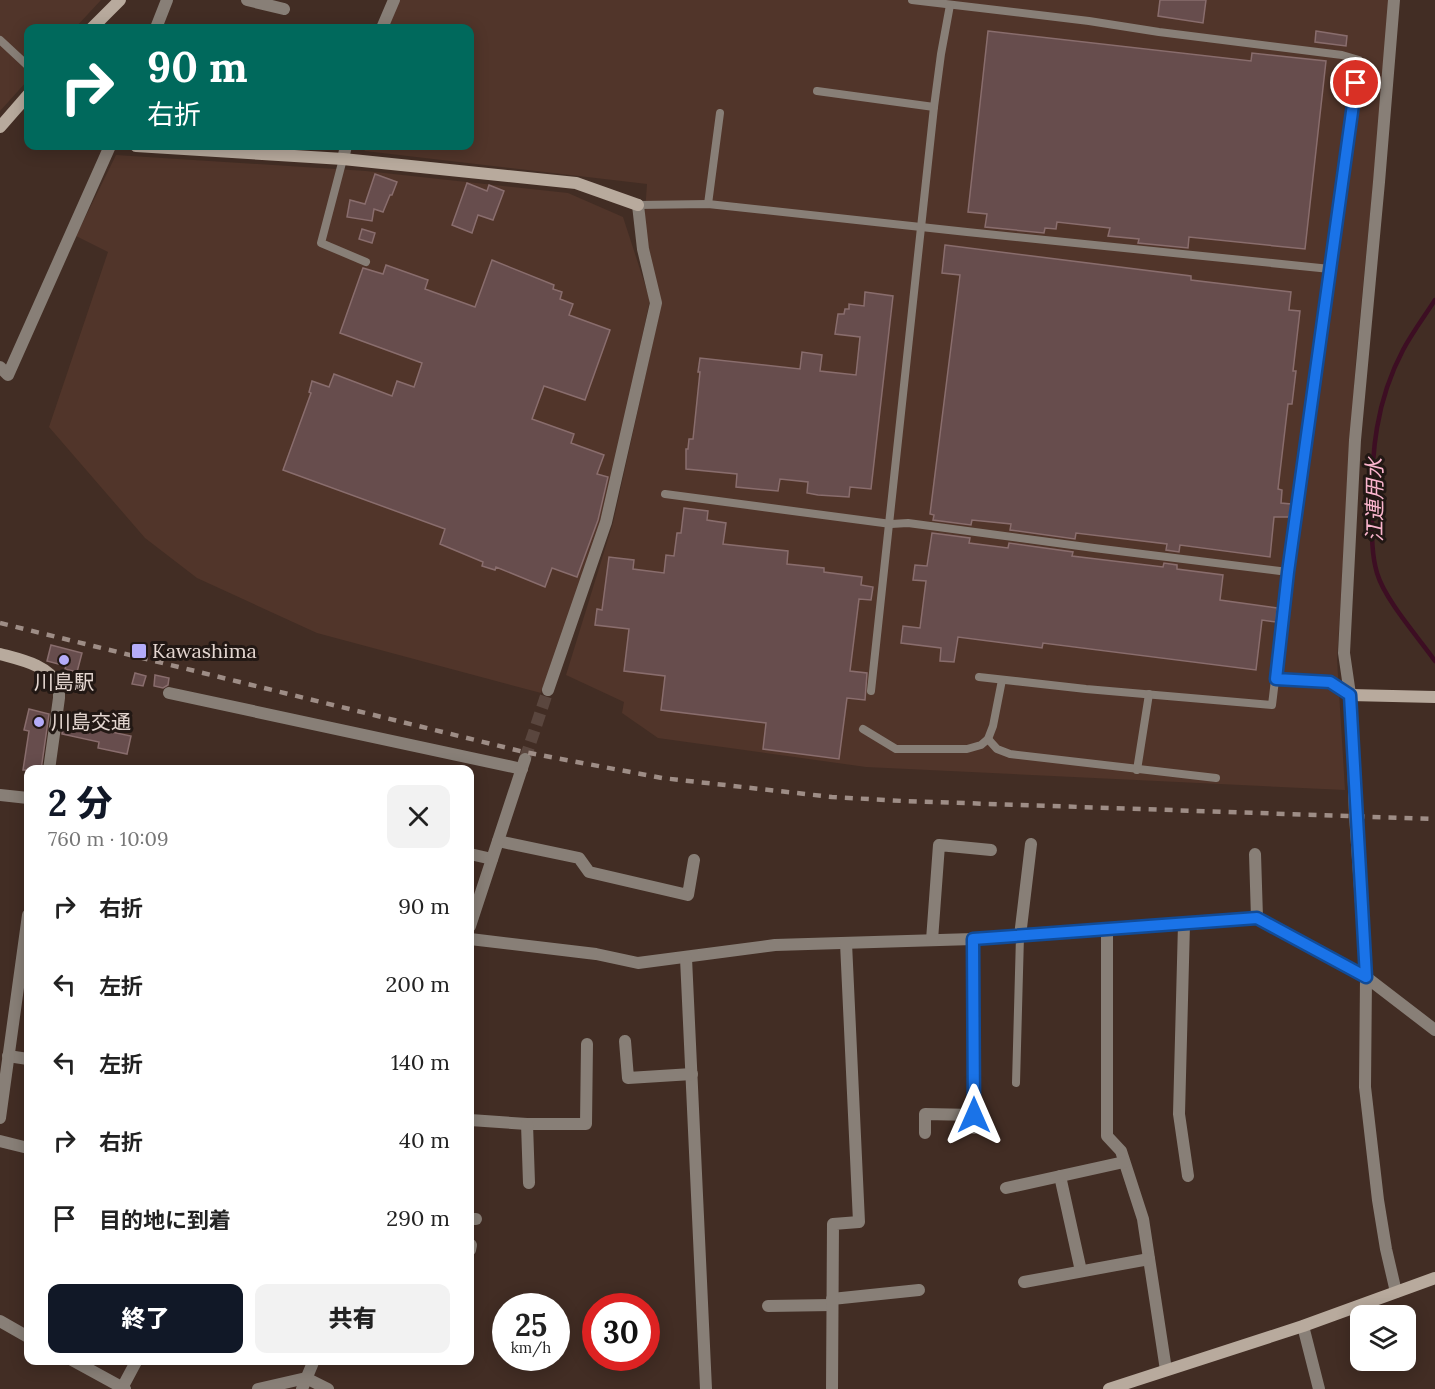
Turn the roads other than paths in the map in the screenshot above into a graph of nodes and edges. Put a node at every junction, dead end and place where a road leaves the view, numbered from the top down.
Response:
1 (120, 0) edge
2 (167, 0) edge
3 (247, 0) edge
4 (394, 0) edge
5 (912, 0) edge
6 (1394, 0) edge
7 (950, 5) junction
8 (284, 9) dead end
9 (96, 24) edge
10 (158, 24) edge
11 (384, 24) edge
12 (0, 40) edge
13 (24, 62) edge
14 (817, 90) dead end
15 (24, 100) edge
16 (934, 107) junction
17 (720, 113) dead end
18 (0, 127) edge
19 (108, 150) edge
20 (199, 150) edge
21 (345, 150) edge
22 (343, 159) junction
23 (708, 204) junction
24 (638, 205) junction
25 (922, 228) junction
26 (366, 262) dead end
27 (1330, 268) junction
28 (0, 368) edge
29 (665, 494) dead end
30 (891, 524) junction
31 (1288, 572) junction
32 (0, 654) edge
33 (979, 677) dead end
34 (1276, 679) junction
35 (1002, 680) junction
36 (548, 690) tunnel mouth
37 (871, 691) dead end
38 (169, 693) dead end
39 (1149, 694) junction
40 (1350, 695) junction
41 (1435, 698) edge
42 (862, 729) dead end
43 (988, 739) junction
44 (50, 765) edge
45 (1137, 770) junction
46 (1216, 778) dead end
47 (0, 795) edge
48 (24, 798) edge
49 (498, 841) junction
50 (1031, 844) dead end
51 (991, 850) dead end
52 (1255, 854) dead end
53 (474, 855) edge
54 (492, 859) junction
55 (694, 861) dead end
56 (474, 914) edge
57 (1257, 918) junction
58 (1184, 924) junction
59 (1107, 931) junction
60 (1020, 936) junction
61 (474, 939) edge
62 (973, 939) junction
63 (932, 940) junction
64 (24, 943) edge
65 (846, 943) junction
66 (686, 958) junction
67 (1366, 977) junction
68 (1435, 1030) edge
69 (625, 1041) dead end
70 (587, 1044) dead end
71 (8, 1056) junction
72 (24, 1058) edge
73 (692, 1074) junction
74 (1016, 1083) dead end
75 (974, 1115) junction
76 (0, 1118) edge
77 (474, 1120) edge
78 (527, 1124) junction
79 (974, 1128) dead end
80 (925, 1133) dead end
81 (0, 1141) edge
82 (24, 1147) edge
83 (1124, 1162) junction
84 (1060, 1176) junction
85 (1188, 1176) dead end
86 (529, 1183) dead end
87 (1006, 1188) dead end
88 (1149, 1259) junction
89 (1081, 1271) junction
90 (1435, 1278) edge
91 (1024, 1282) dead end
92 (919, 1290) dead end
93 (1396, 1292) junction
94 (832, 1302) junction
95 (768, 1306) dead end
96 (0, 1322) edge
97 (1303, 1326) junction
98 (24, 1335) edge
99 (81, 1365) edge
100 (135, 1365) edge
101 (312, 1365) edge
102 (1166, 1370) junction
103 (304, 1383) edge
104 (124, 1388) edge
105 (258, 1389) edge
106 (328, 1389) edge
107 (706, 1389) edge
108 (832, 1389) edge
109 (1109, 1389) edge
110 (1319, 1389) edge

1 - 9 street
2 - 10 street
3 - 8 street
4 - 11 street
5 - 7 lane
6 - 40 street
7 - 16 lane
7 - 27 lane
12 - 13 lane
14 - 16 lane
15 - 18 street
16 - 25 lane
17 - 23 lane
19 - 28 street
20 - 22 street
21 - 22 street
22 - 24 street
22 - 26 lane
23 - 24 lane
23 - 25 lane
24 - 36 street
25 - 27 lane
25 - 30 lane
27 - 31 lane
29 - 30 lane
30 - 31 lane
30 - 37 lane
31 - 34 lane
32 - 44 street
33 - 35 lane
34 - 39 lane
34 - 40 lane
35 - 39 lane
35 - 43 lane
38 - 49 street
39 - 45 lane
40 - 41 street
40 - 67 street
42 - 43 lane
43 - 45 lane
45 - 46 lane
47 - 48 street
49 - 54 street
49 - 55 street
50 - 60 street
51 - 63 street
52 - 57 street
53 - 54 street
54 - 56 street
57 - 58 street
57 - 67 street
58 - 59 street
58 - 85 street
59 - 60 street
59 - 83 street
60 - 62 street
60 - 74 lane
61 - 66 street
62 - 63 street
62 - 75 street
63 - 65 street
64 - 71 street
65 - 66 street
65 - 94 street
66 - 73 street
67 - 68 street
67 - 93 street
69 - 73 street
70 - 78 street
71 - 72 street
71 - 76 street
73 - 107 street
75 - 79 street
75 - 80 street
77 - 78 street
78 - 86 street
81 - 82 street
83 - 84 street
83 - 88 street
84 - 87 street
84 - 89 street
88 - 89 street
88 - 102 street
89 - 91 street
90 - 93 street
92 - 94 street
93 - 97 street
94 - 95 street
94 - 108 street
96 - 98 street
97 - 102 street
97 - 110 street
99 - 104 street
100 - 104 street
101 - 103 street
102 - 109 street
103 - 105 street
103 - 106 street

